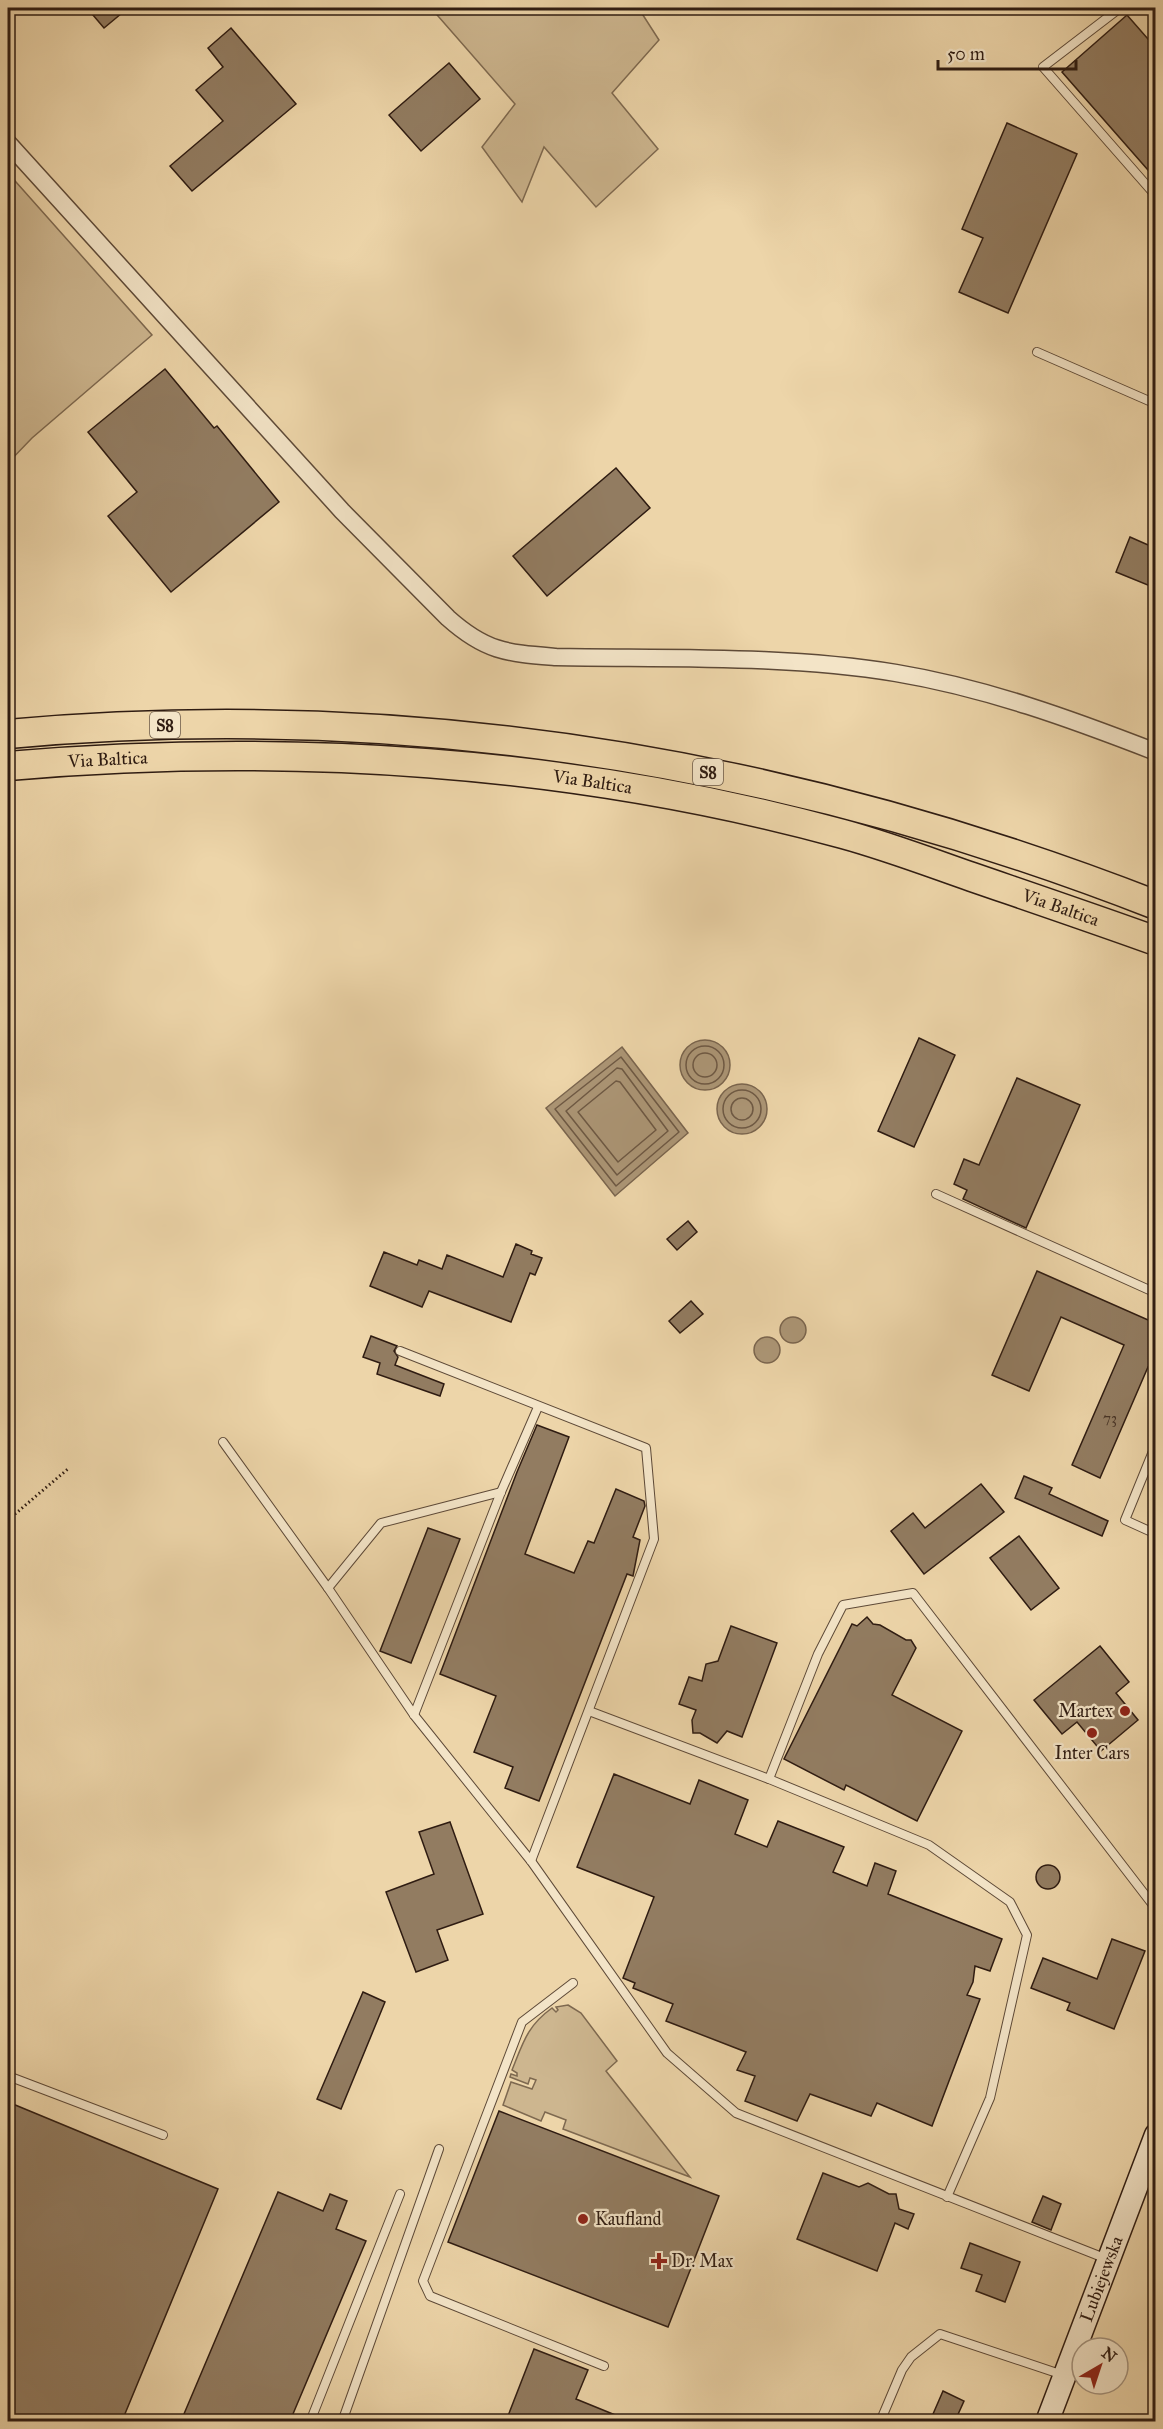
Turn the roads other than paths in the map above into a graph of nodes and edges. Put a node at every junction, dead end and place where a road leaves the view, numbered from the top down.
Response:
1 (1119, 8) edge
2 (8, 143) edge
3 (1155, 196) edge
4 (1037, 352) dead end
5 (1155, 404) edge
6 (8, 734) edge
7 (1155, 752) edge
8 (8, 766) edge
9 (1155, 905) edge
10 (1155, 941) edge
11 (936, 1194) dead end
12 (1155, 1293) edge
13 (400, 1351) dead end
14 (538, 1407) junction
15 (224, 1442) dead end
16 (1155, 1444) edge
17 (501, 1492) junction
18 (1155, 1534) edge
19 (328, 1588) junction
20 (588, 1712) junction
21 (414, 1715) junction
22 (769, 1779) junction
23 (531, 1861) junction
24 (1155, 1908) edge
25 (573, 1983) dead end
26 (8, 2076) edge
27 (163, 2135) dead end
28 (1155, 2135) edge
29 (439, 2149) dead end
30 (400, 2194) dead end
31 (947, 2197) junction
32 (1108, 2259) junction
33 (604, 2366) dead end
34 (1063, 2375) junction
35 (310, 2421) edge
36 (342, 2421) edge
37 (880, 2421) edge
38 (1047, 2421) edge

1 - 3 lane
2 - 7 street
4 - 5 lane
6 - 9 highway, Via Baltica / S8
8 - 10 highway, Via Baltica / S8
11 - 12 lane
13 - 14 lane
14 - 17 lane
14 - 20 lane
15 - 19 lane
16 - 18 lane
17 - 19 lane
17 - 21 lane
19 - 21 lane
20 - 22 lane
20 - 23 lane
21 - 23 lane
22 - 24 lane
22 - 31 lane
23 - 31 lane
25 - 33 lane
26 - 27 lane
28 - 32 main road, Lubiejewska
29 - 36 lane
30 - 35 lane
31 - 32 lane
32 - 34 main road, Lubiejewska
34 - 37 lane
34 - 38 main road, Lubiejewska

